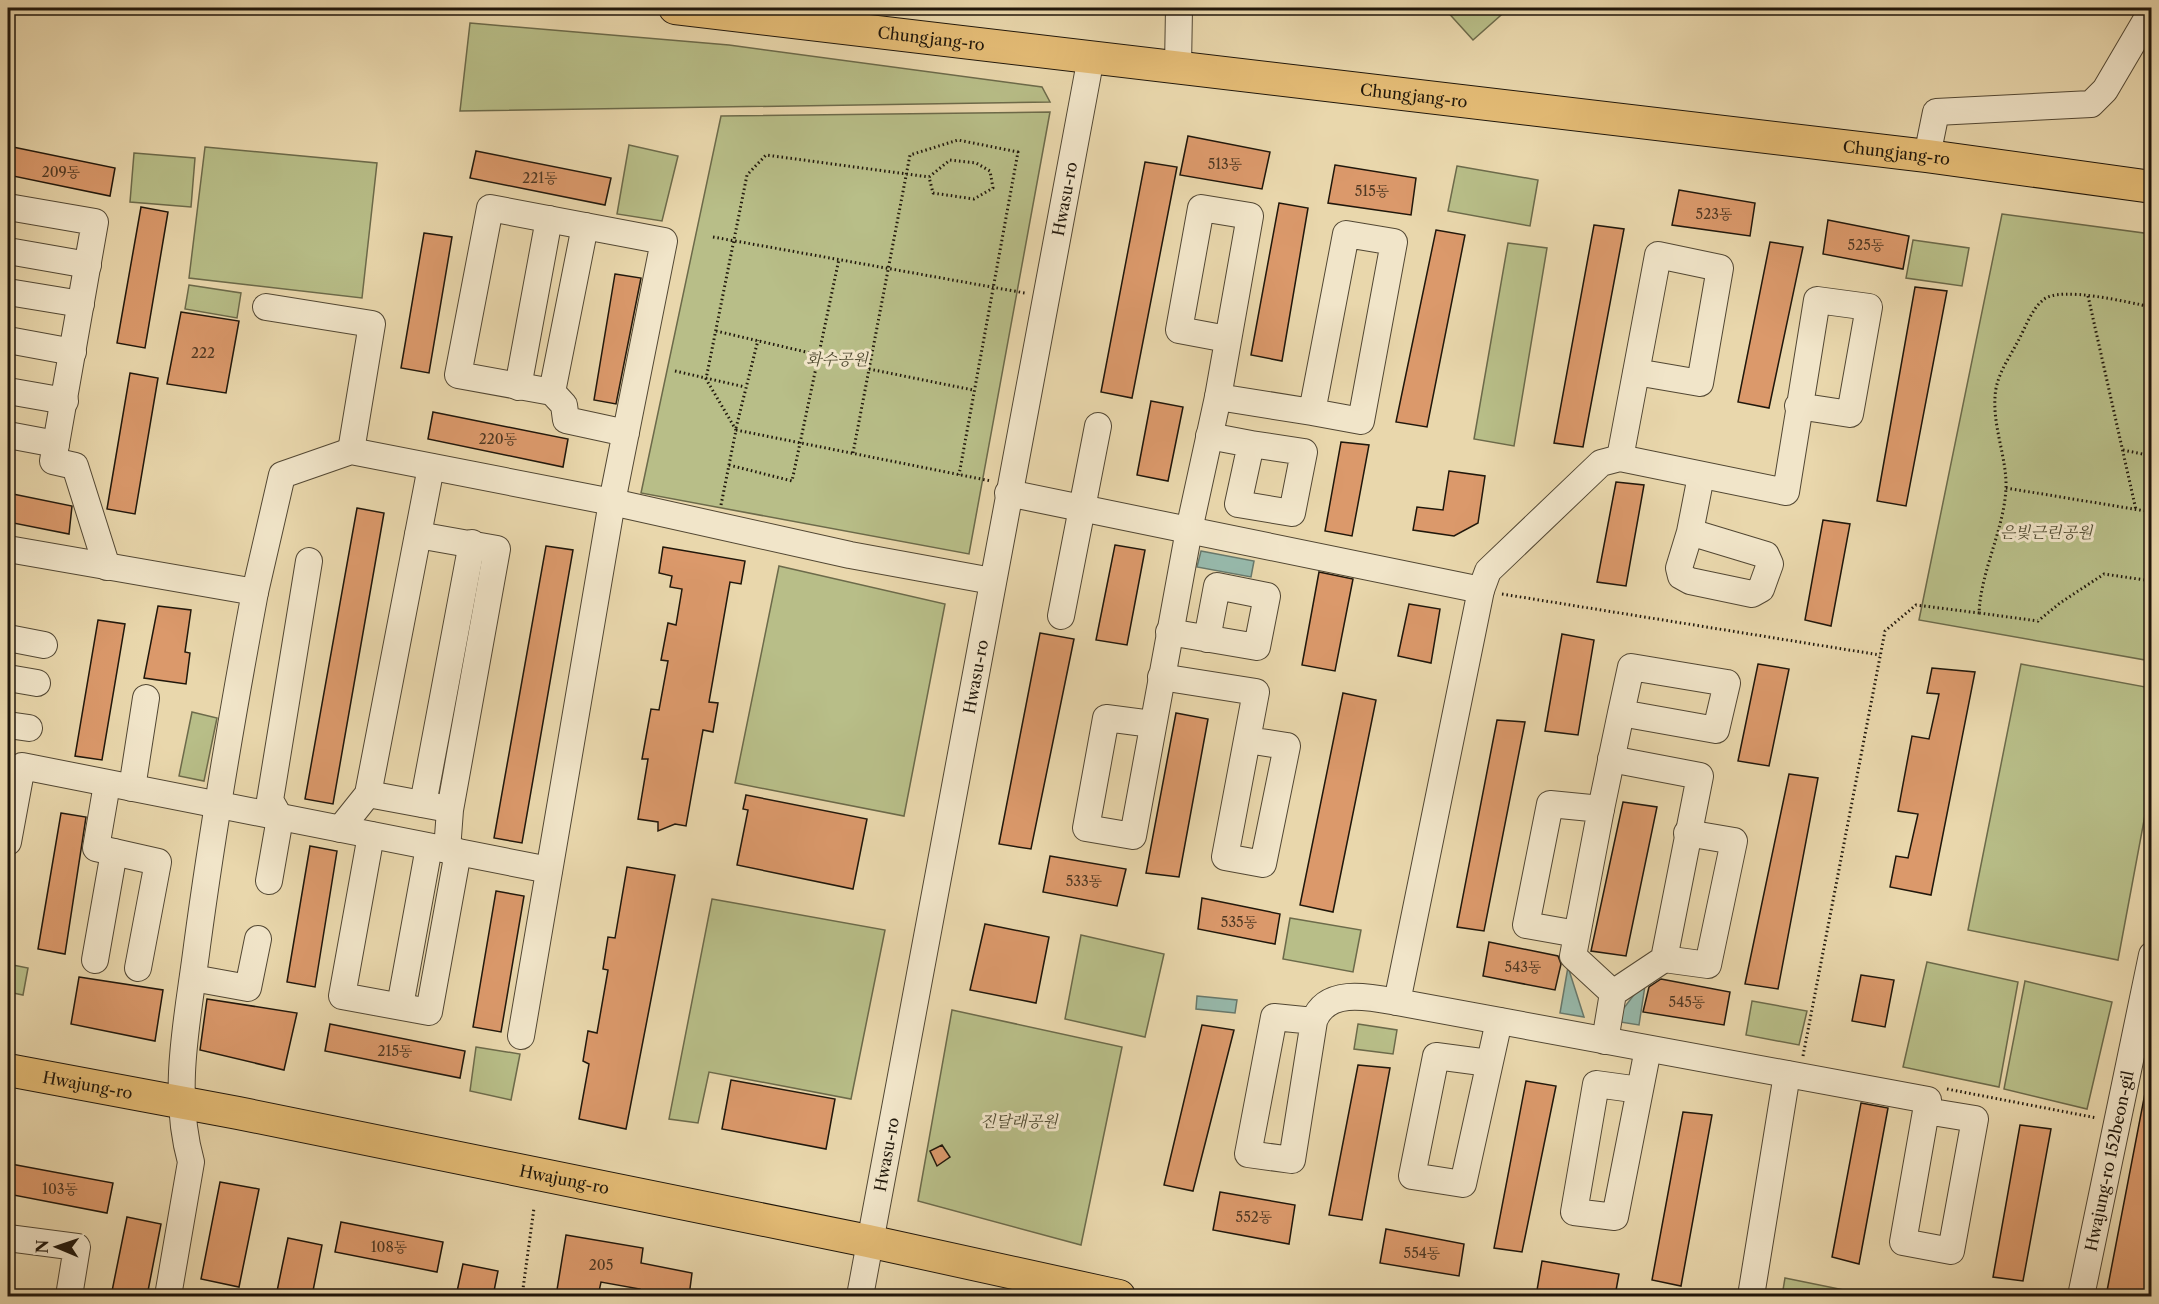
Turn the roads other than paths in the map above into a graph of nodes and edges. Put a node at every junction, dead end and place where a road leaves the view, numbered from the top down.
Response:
1 (675, 8) edge
2 (1179, 8) edge
3 (2151, 10) edge
4 (1091, 57) junction
5 (1178, 67) junction
6 (1927, 156) junction
7 (2151, 187) edge
8 (8, 207) edge
9 (549, 219) junction
10 (585, 226) junction
11 (8, 251) edge
12 (88, 265) junction
13 (8, 292) edge
14 (81, 304) junction
15 (266, 307) dead end
16 (1227, 339) junction
17 (8, 340) edge
18 (73, 352) junction
19 (1636, 372) junction
20 (518, 387) junction
21 (8, 391) edge
22 (552, 392) junction
23 (1218, 397) junction
24 (65, 401) junction
25 (1798, 406) dead end
26 (1312, 412) junction
27 (1098, 426) dead end
28 (626, 433) junction
29 (8, 435) edge
30 (1209, 436) junction
31 (56, 444) junction
32 (1251, 444) dead end
33 (351, 452) junction
34 (1620, 458) junction
35 (431, 467) junction
36 (1701, 476) junction
37 (999, 487) junction
38 (621, 503) junction
39 (1081, 508) junction
40 (1189, 530) junction
41 (1690, 532) dead end
42 (418, 535) junction
43 (472, 543) junction
44 (8, 549) edge
45 (309, 561) dead end
46 (107, 567) junction
47 (992, 581) junction
48 (1481, 590) junction
49 (255, 592) junction
50 (1061, 616) dead end
51 (1169, 632) junction
52 (8, 638) edge
53 (1207, 639) dead end
54 (44, 645) dead end
55 (1161, 677) junction
56 (8, 678) edge
57 (37, 683) dead end
58 (146, 698) dead end
59 (1621, 713) dead end
60 (1152, 724) dead end
61 (1247, 740) dead end
62 (1611, 759) junction
63 (119, 786) junction
64 (368, 794) junction
65 (11, 800) edge
66 (423, 804) junction
67 (216, 805) junction
68 (1601, 809) junction
69 (450, 810) junction
70 (280, 818) junction
71 (340, 829) junction
72 (1687, 833) junction
73 (372, 836) junction
74 (8, 842) edge
75 (445, 850) junction
76 (114, 852) junction
77 (549, 870) junction
78 (270, 881) dead end
79 (1577, 934) junction
80 (258, 939) dead end
81 (2151, 955) edge
82 (1664, 959) junction
83 (95, 960) dead end
84 (138, 968) dead end
85 (193, 978) junction
86 (1613, 993) junction
87 (1397, 1002) junction
88 (1314, 1021) junction
89 (1499, 1021) junction
90 (2144, 1028) edge
91 (520, 1036) dead end
92 (1605, 1041) junction
93 (1648, 1048) junction
94 (1489, 1064) junction
95 (1795, 1068) junction
96 (8, 1070) edge
97 (1640, 1090) junction
98 (181, 1102) junction
99 (1926, 1111) junction
100 (8, 1238) edge
101 (868, 1241) junction
102 (69, 1296) edge
103 (168, 1296) edge
104 (860, 1296) edge
105 (1119, 1296) edge
106 (1751, 1296) edge
107 (2081, 1296) edge

1 - 4 main road, Chungjang-ro
2 - 5 street
3 - 6 street
4 - 5 main road, Chungjang-ro
4 - 37 street, Hwasu-ro
5 - 6 main road, Chungjang-ro
6 - 7 main road, Chungjang-ro
8 - 12 street
9 - 10 street
9 - 20 street
9 - 20 street
10 - 22 street
10 - 28 street
11 - 12 street
12 - 14 street
13 - 14 street
14 - 18 street
15 - 33 street
16 - 16 street
16 - 23 street
17 - 18 street
18 - 24 street
19 - 19 street
19 - 34 street
20 - 22 street
21 - 24 street
22 - 28 street
23 - 26 street
23 - 30 street
24 - 31 street
25 - 36 street
26 - 26 street
27 - 39 street
28 - 38 street
29 - 31 street
30 - 32 street
30 - 40 street
31 - 46 street
33 - 35 street
33 - 49 street
34 - 36 street
34 - 48 street
35 - 38 street
35 - 42 street
36 - 41 street
37 - 39 street
37 - 47 street, Hwasu-ro
38 - 47 street
38 - 77 street
39 - 40 street
39 - 50 street
40 - 48 street
40 - 51 street
42 - 43 street
42 - 64 street
43 - 66 street
43 - 69 street
44 - 46 street
45 - 70 street
46 - 49 street
47 - 101 street, Hwasu-ro
48 - 87 street
49 - 67 street
51 - 53 street
51 - 55 street
52 - 54 street
55 - 60 street
55 - 61 street
56 - 57 street
58 - 63 street
59 - 62 street
62 - 68 street
62 - 72 street
63 - 65 street
63 - 67 street
63 - 76 street
64 - 66 street
64 - 71 street
65 - 74 street
66 - 69 street
67 - 70 street
67 - 85 street
68 - 79 street
68 - 79 street
69 - 75 street
70 - 71 street
70 - 78 street
71 - 73 street
72 - 82 street
72 - 82 street
73 - 75 street
73 - 75 street
75 - 77 street
76 - 83 street
76 - 84 street
77 - 91 street
79 - 86 street
80 - 85 street
81 - 90 street, Hwajung-ro 152beon-gil
82 - 86 street
85 - 98 street
86 - 92 street
87 - 88 street
87 - 89 street
88 - 88 street
89 - 92 street
89 - 94 street
90 - 107 street, Hwajung-ro 152beon-gil
92 - 93 street
93 - 95 street
93 - 97 street
94 - 94 street
95 - 99 street
95 - 106 street
96 - 98 main road, Hwajung-ro
97 - 97 street
98 - 101 main road, Hwajung-ro
98 - 103 street
99 - 99 street
100 - 102 street
101 - 104 street, Hwasu-ro
101 - 105 main road, Hwajung-ro

